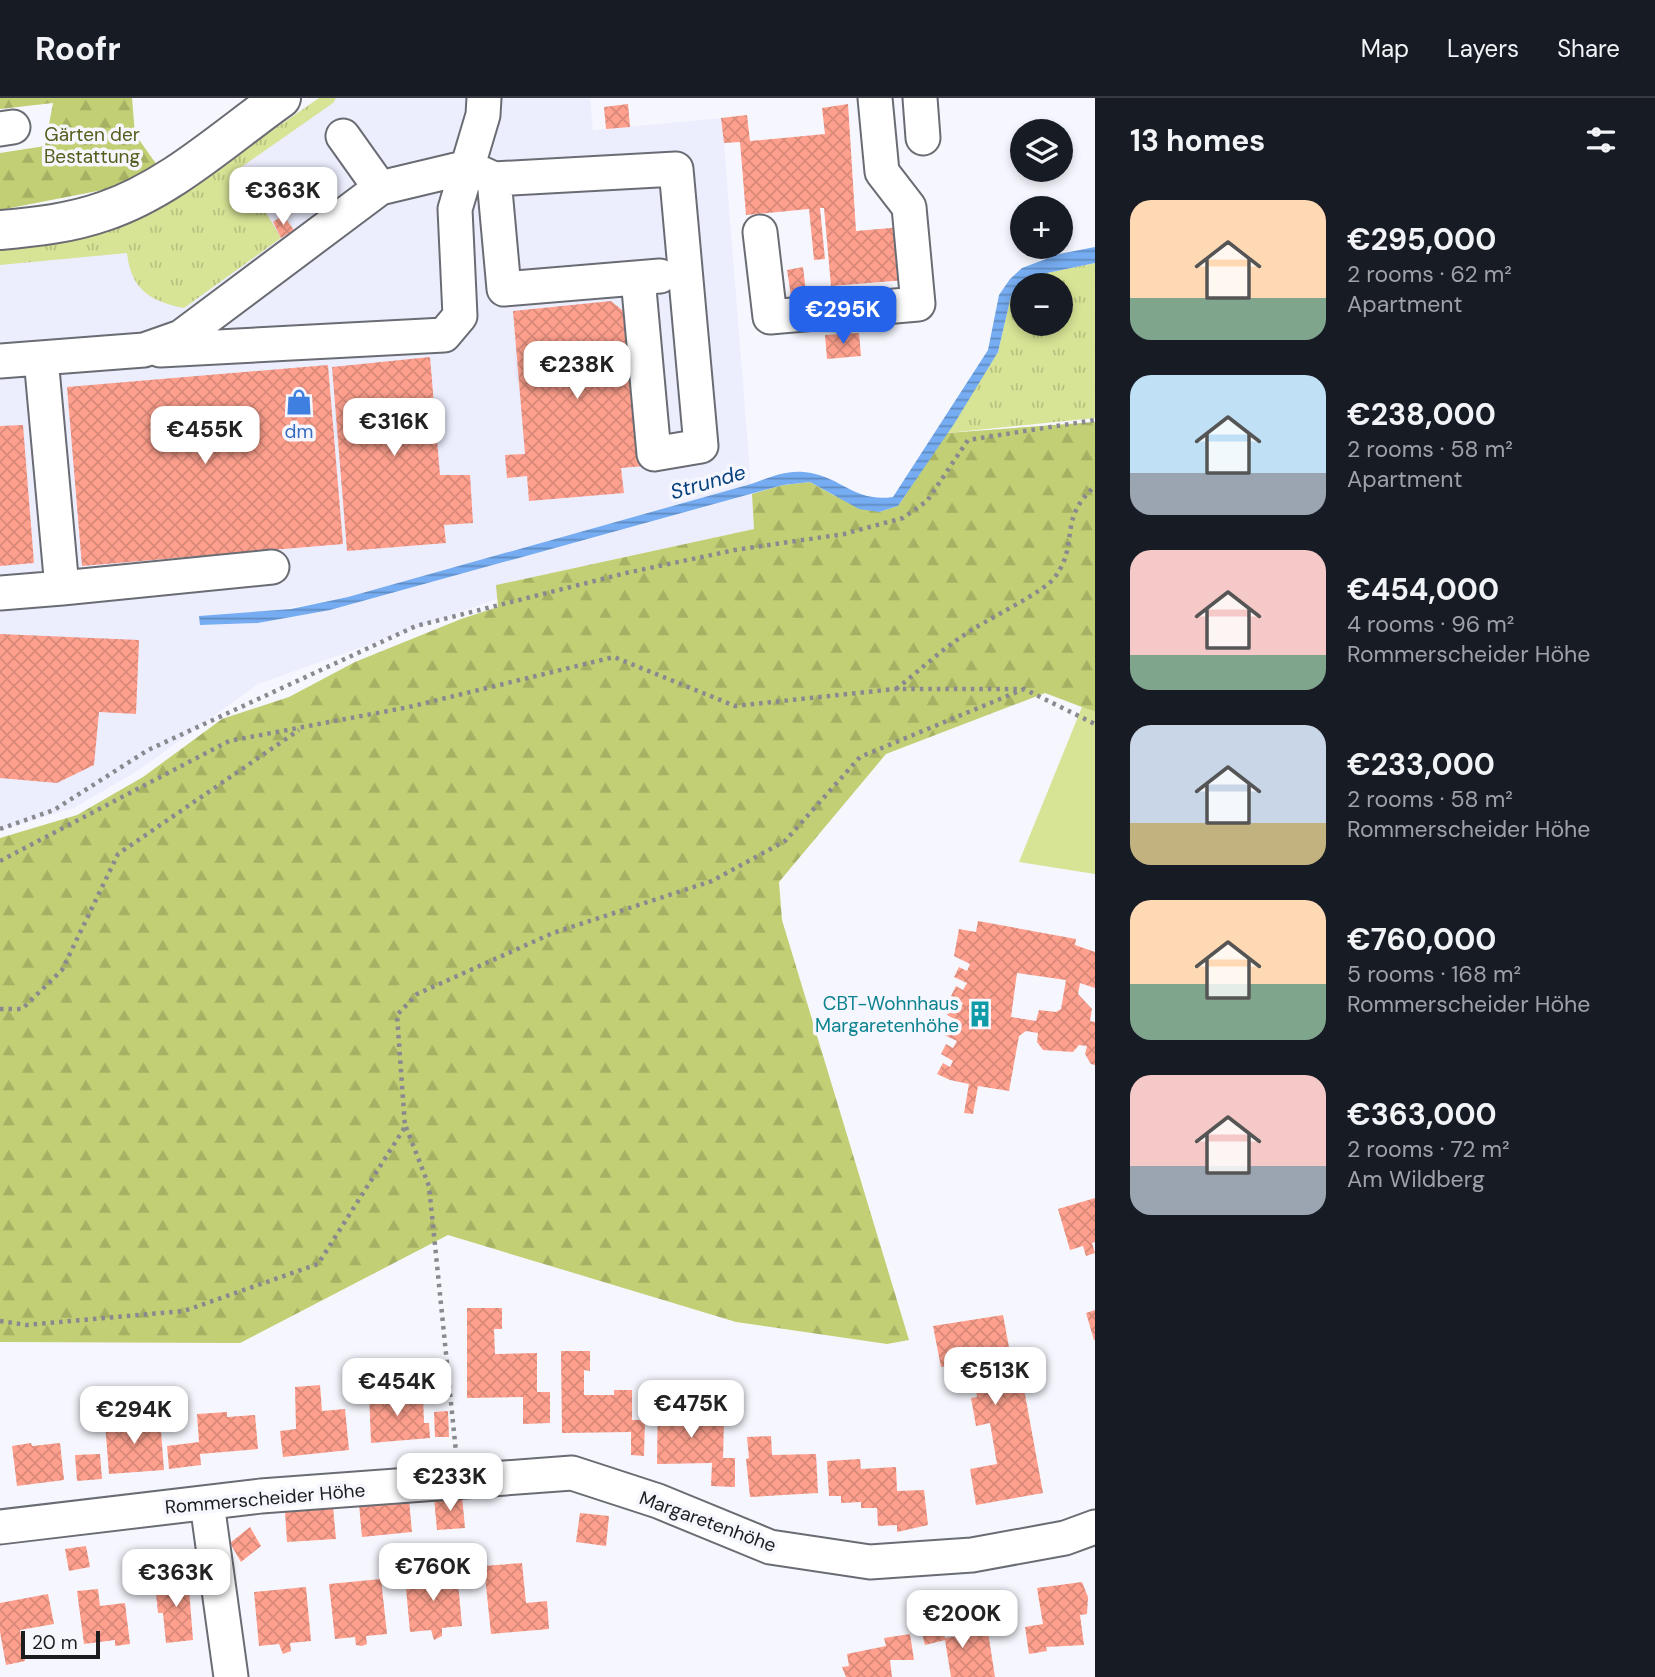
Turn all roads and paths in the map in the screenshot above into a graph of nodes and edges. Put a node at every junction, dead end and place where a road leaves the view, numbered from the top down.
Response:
1 (281, 98) edge
2 (484, 98) edge
3 (875, 98) edge
4 (920, 98) edge
5 (343, 136) dead end
6 (923, 138) dead end
7 (481, 173) junction
8 (380, 188) junction
9 (0, 230) edge
10 (760, 232) dead end
11 (685, 274) junction
12 (638, 278) junction
13 (144, 350) junction
14 (41, 358) junction
15 (0, 361) edge
16 (1095, 420) edge
17 (1095, 486) edge
18 (272, 567) dead end
19 (62, 588) junction
20 (0, 593) edge
21 (895, 689) junction
22 (1024, 689) junction
23 (1095, 724) edge
24 (303, 727) junction
25 (0, 829) edge
26 (0, 861) edge
27 (0, 1009) edge
28 (405, 1127) junction
29 (0, 1321) edge
30 (572, 1473) joint
31 (458, 1482) junction
32 (207, 1503) junction
33 (0, 1527) edge
34 (1095, 1527) edge
35 (231, 1677) edge

1 - 9 main road
2 - 7 street
3 - 10 street
4 - 6 street
5 - 8 street
7 - 8 street
7 - 11 street
7 - 12 street
7 - 13 street
8 - 13 street
11 - 12 street
11 - 12 street
13 - 14 street
14 - 15 street
14 - 19 street
16 - 25 path
17 - 21 path
18 - 19 street
19 - 20 street
21 - 22 path
21 - 24 path
22 - 23 path
22 - 28 path
24 - 26 path
24 - 27 path
28 - 29 path
28 - 31 path
30 - 31 street, Rommerscheider Höhe
30 - 34 street, Margaretenhöhe
31 - 32 street, Rommerscheider Höhe
32 - 33 street, Rommerscheider Höhe
32 - 35 street

